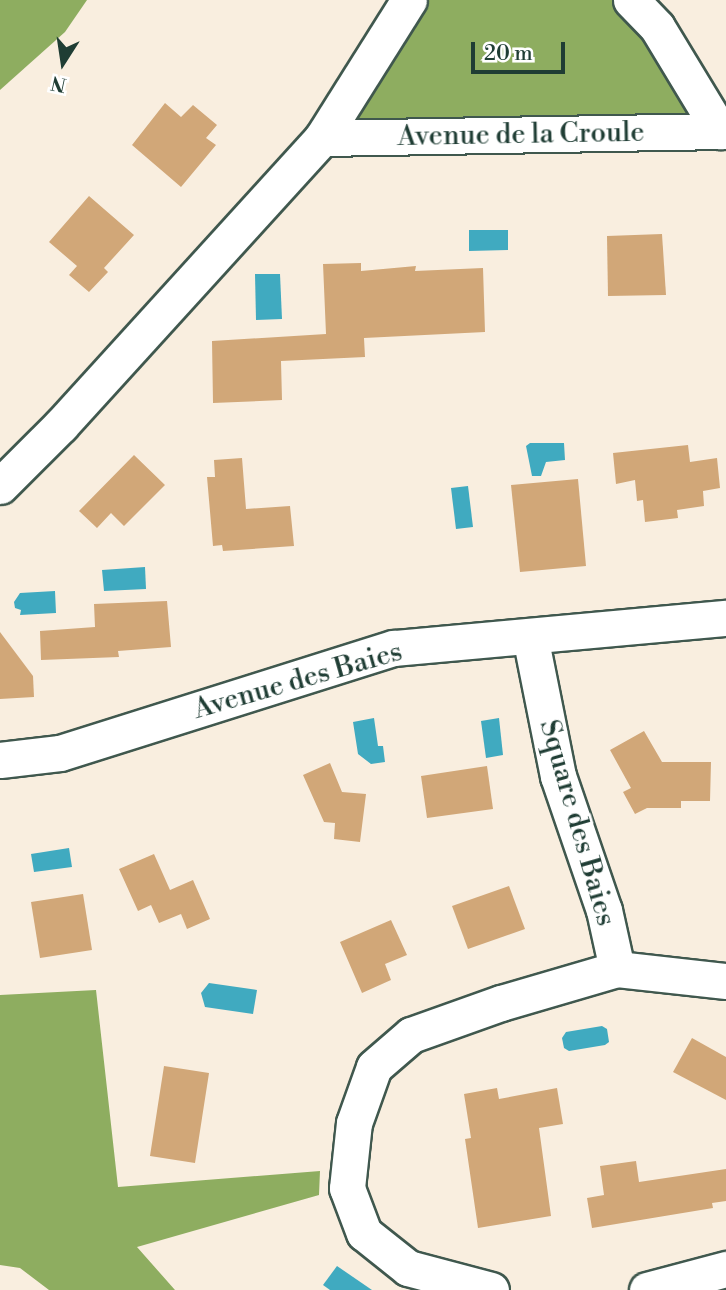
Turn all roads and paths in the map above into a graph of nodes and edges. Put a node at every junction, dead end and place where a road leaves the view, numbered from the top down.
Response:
1 (409, 0) edge
2 (631, 0) edge
3 (723, 131) edge
4 (322, 138) junction
5 (0, 486) edge
6 (726, 618) edge
7 (530, 636) junction
8 (0, 760) edge
9 (617, 969) junction
10 (726, 981) edge
11 (726, 1269) edge
12 (491, 1290) edge
13 (647, 1290) edge

1 - 4 street
2 - 3 street, Avenue de la Croule
3 - 4 street, Avenue de la Croule
4 - 5 street
6 - 7 street, Avenue des Baies
7 - 8 street, Avenue des Baies
7 - 9 street, Square des Baies
9 - 10 street
9 - 12 street
11 - 13 street

